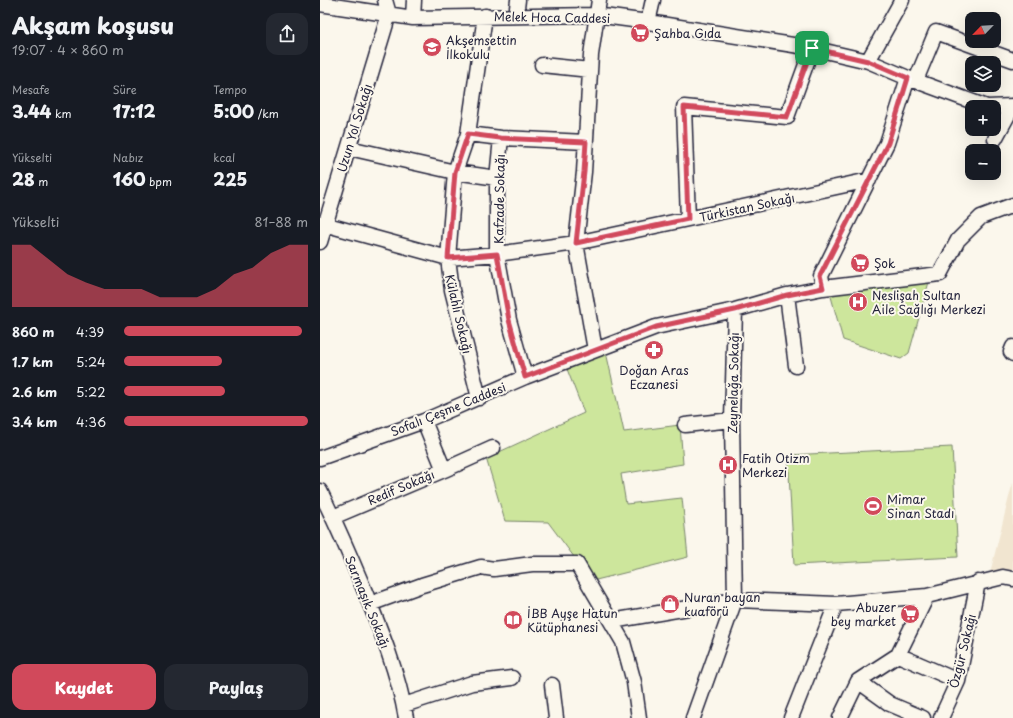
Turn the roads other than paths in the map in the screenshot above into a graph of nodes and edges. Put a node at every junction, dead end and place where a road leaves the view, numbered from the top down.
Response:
1 (385, 0) edge
2 (414, 0) edge
3 (518, 0) edge
4 (599, 0) edge
5 (653, 0) edge
6 (902, 0) edge
7 (321, 2) edge
8 (389, 14) junction
9 (596, 15) junction
10 (484, 16) junction
11 (516, 16) junction
12 (413, 18) junction
13 (648, 22) junction
14 (812, 48) junction
15 (1013, 60) edge
16 (868, 61) junction
17 (542, 65) dead end
18 (590, 70) junction
19 (912, 79) junction
20 (1013, 106) edge
21 (468, 134) junction
22 (500, 138) junction
23 (995, 139) dead end
24 (586, 142) junction
25 (349, 148) junction
26 (455, 172) junction
27 (497, 178) junction
28 (868, 180) junction
29 (1013, 205) edge
30 (688, 219) junction
31 (322, 224) edge
32 (320, 242) edge
33 (576, 243) junction
34 (497, 254) junction
35 (448, 258) junction
36 (823, 288) junction
37 (787, 295) junction
38 (735, 310) junction
39 (1013, 347) edge
40 (595, 350) junction
41 (1013, 354) edge
42 (796, 366) dead end
43 (525, 377) junction
44 (479, 398) junction
45 (732, 420) junction
46 (424, 421) junction
47 (685, 425) dead end
48 (493, 448) dead end
49 (320, 458) edge
50 (444, 470) junction
51 (320, 491) edge
52 (333, 517) junction
53 (1013, 579) edge
54 (978, 582) junction
55 (927, 596) junction
56 (735, 600) junction
57 (370, 604) junction
58 (836, 604) junction
59 (612, 621) junction
60 (898, 655) junction
61 (512, 678) dead end
62 (958, 680) junction
63 (858, 681) junction
64 (552, 685) dead end
65 (405, 712) edge
66 (556, 718) edge
67 (639, 718) edge
68 (693, 718) edge
69 (792, 718) edge
70 (840, 718) edge
71 (923, 718) edge
72 (941, 718) edge

1 - 8 street
2 - 12 street
3 - 11 street
4 - 9 street
5 - 13 street
6 - 16 street
7 - 8 street, Melek Hoca Caddesi
8 - 12 street, Melek Hoca Caddesi
8 - 25 street, Uzun Yol Sokağı
9 - 11 street, Melek Hoca Caddesi
9 - 13 street, Melek Hoca Caddesi
9 - 18 street
10 - 11 street, Melek Hoca Caddesi
10 - 12 street, Melek Hoca Caddesi
10 - 21 street, Külahlı Sokağı
13 - 14 street, Melek Hoca Caddesi
14 - 16 street, Melek Hoca Caddesi
14 - 30 street
15 - 19 street
16 - 19 street, Melek Hoca Caddesi
17 - 18 street
18 - 24 street
19 - 20 street, Melek Hoca Caddesi
19 - 28 street
20 - 23 street
21 - 22 street
21 - 26 street, Külahlı Sokağı
22 - 24 street
22 - 27 street, Kafzade Sokağı
24 - 33 street
25 - 26 street
25 - 31 street, Uzun Yol Sokağı
26 - 27 street
26 - 35 street, Külahlı Sokağı
27 - 34 street, Kafzade Sokağı
28 - 30 street, Türkistan Sokağı
28 - 36 street
29 - 36 street, Sofalı Çeşme Caddesi
30 - 33 street, Türkistan Sokağı
31 - 32 street, Uzun Yol Sokağı
31 - 35 street, Türkistan Sokağı
33 - 34 street, Türkistan Sokağı
33 - 40 street
34 - 35 street, Türkistan Sokağı
34 - 43 street, Kafzade Sokağı
35 - 44 street, Külahlı Sokağı
36 - 37 street, Sofalı Çeşme Caddesi
37 - 38 street, Sofalı Çeşme Caddesi
37 - 42 street
38 - 40 street, Sofalı Çeşme Caddesi
38 - 45 street, Zeynelağa Sokağı
39 - 41 street
40 - 43 street, Sofalı Çeşme Caddesi
43 - 44 street, Sofalı Çeşme Caddesi
44 - 46 street, Sofalı Çeşme Caddesi
45 - 47 street
45 - 56 street, Zeynelağa Sokağı
46 - 49 street, Sofalı Çeşme Caddesi
46 - 50 street, Redif Sokağı
48 - 50 street
50 - 52 street, Redif Sokağı
51 - 52 street, Sarmaşık Sokağı
52 - 57 street, Sarmaşık Sokağı
53 - 54 street
54 - 55 street
54 - 62 street, Özgür Sokağı
55 - 58 street
55 - 60 street
56 - 58 street
56 - 59 street
56 - 68 street
57 - 59 street
57 - 65 street, Sarmaşık Sokağı
58 - 69 street
59 - 67 street
60 - 62 street
60 - 63 street
61 - 65 street
62 - 72 street, Özgür Sokağı
63 - 70 street
63 - 71 street
64 - 66 street

